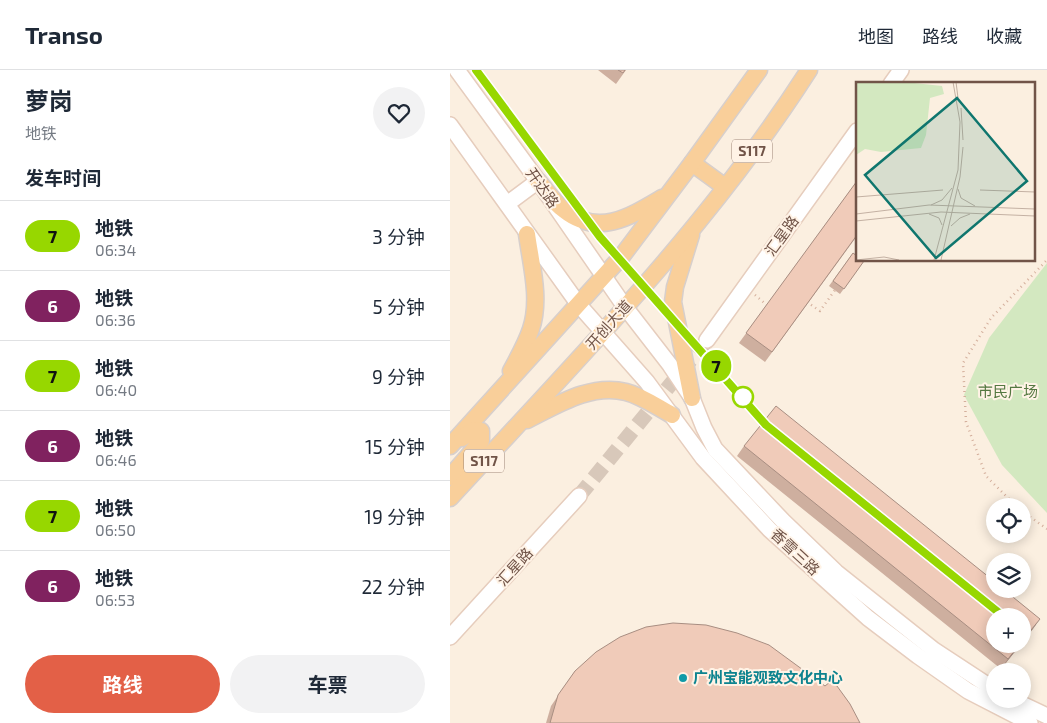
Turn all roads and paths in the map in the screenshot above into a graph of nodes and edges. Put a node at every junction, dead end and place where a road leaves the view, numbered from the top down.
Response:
1 (457, 70) edge
2 (759, 70) edge
3 (809, 70) edge
4 (901, 70) edge
5 (892, 82) edge
6 (450, 125) edge
7 (856, 132) edge
8 (692, 164) junction
9 (538, 181) junction
10 (725, 187) junction
11 (670, 193) junction
12 (507, 204) junction
13 (693, 230) junction
14 (527, 234) junction
15 (1047, 260) edge
16 (604, 276) junction
17 (745, 287) junction
18 (835, 290) edge
19 (801, 298) edge
20 (578, 305) junction
21 (625, 307) junction
22 (772, 309) edge
23 (603, 333) junction
24 (707, 340) tunnel mouth
25 (501, 390) junction
26 (692, 398) junction
27 (672, 414) junction
28 (518, 424) junction
29 (450, 446) edge
30 (450, 477) edge
31 (579, 496) tunnel mouth
32 (450, 498) edge
33 (1008, 498) edge
34 (1031, 517) edge
35 (1047, 529) edge
36 (450, 638) edge
37 (986, 684) edge
38 (1030, 708) edge
39 (1047, 716) edge
40 (1030, 723) edge

1 - 9 main road, 开达路
2 - 8 main road, S117
3 - 10 main road, 开创大道 / S117
4 - 5 main road
6 - 12 main road
7 - 17 main road, 汇星路
8 - 10 main road
8 - 11 main road, S117
9 - 11 main road
9 - 12 main road
9 - 16 main road, 开达路
10 - 13 main road, 开创大道 / S117
11 - 16 main road, S117
12 - 14 main road
13 - 21 main road, 开创大道 / S117
13 - 26 main road
14 - 20 main road
14 - 25 main road
15 - 33 path
16 - 20 main road, S117
16 - 21 main road, 开达路
17 - 22 path
17 - 24 main road, 汇星路
18 - 19 path
20 - 23 main road
20 - 25 main road, S117
21 - 23 main road, 开创大道 / S117
21 - 26 main road, 香雪三路
23 - 27 main road, 香雪三路
23 - 28 main road, 开创大道 / S117
25 - 29 main road, S117
26 - 37 main road, 香雪三路
27 - 28 main road
27 - 40 main road, 香雪三路
28 - 32 main road, 开创大道 / S117
29 - 30 main road
31 - 36 main road, 汇星路
34 - 35 path
38 - 39 main road

